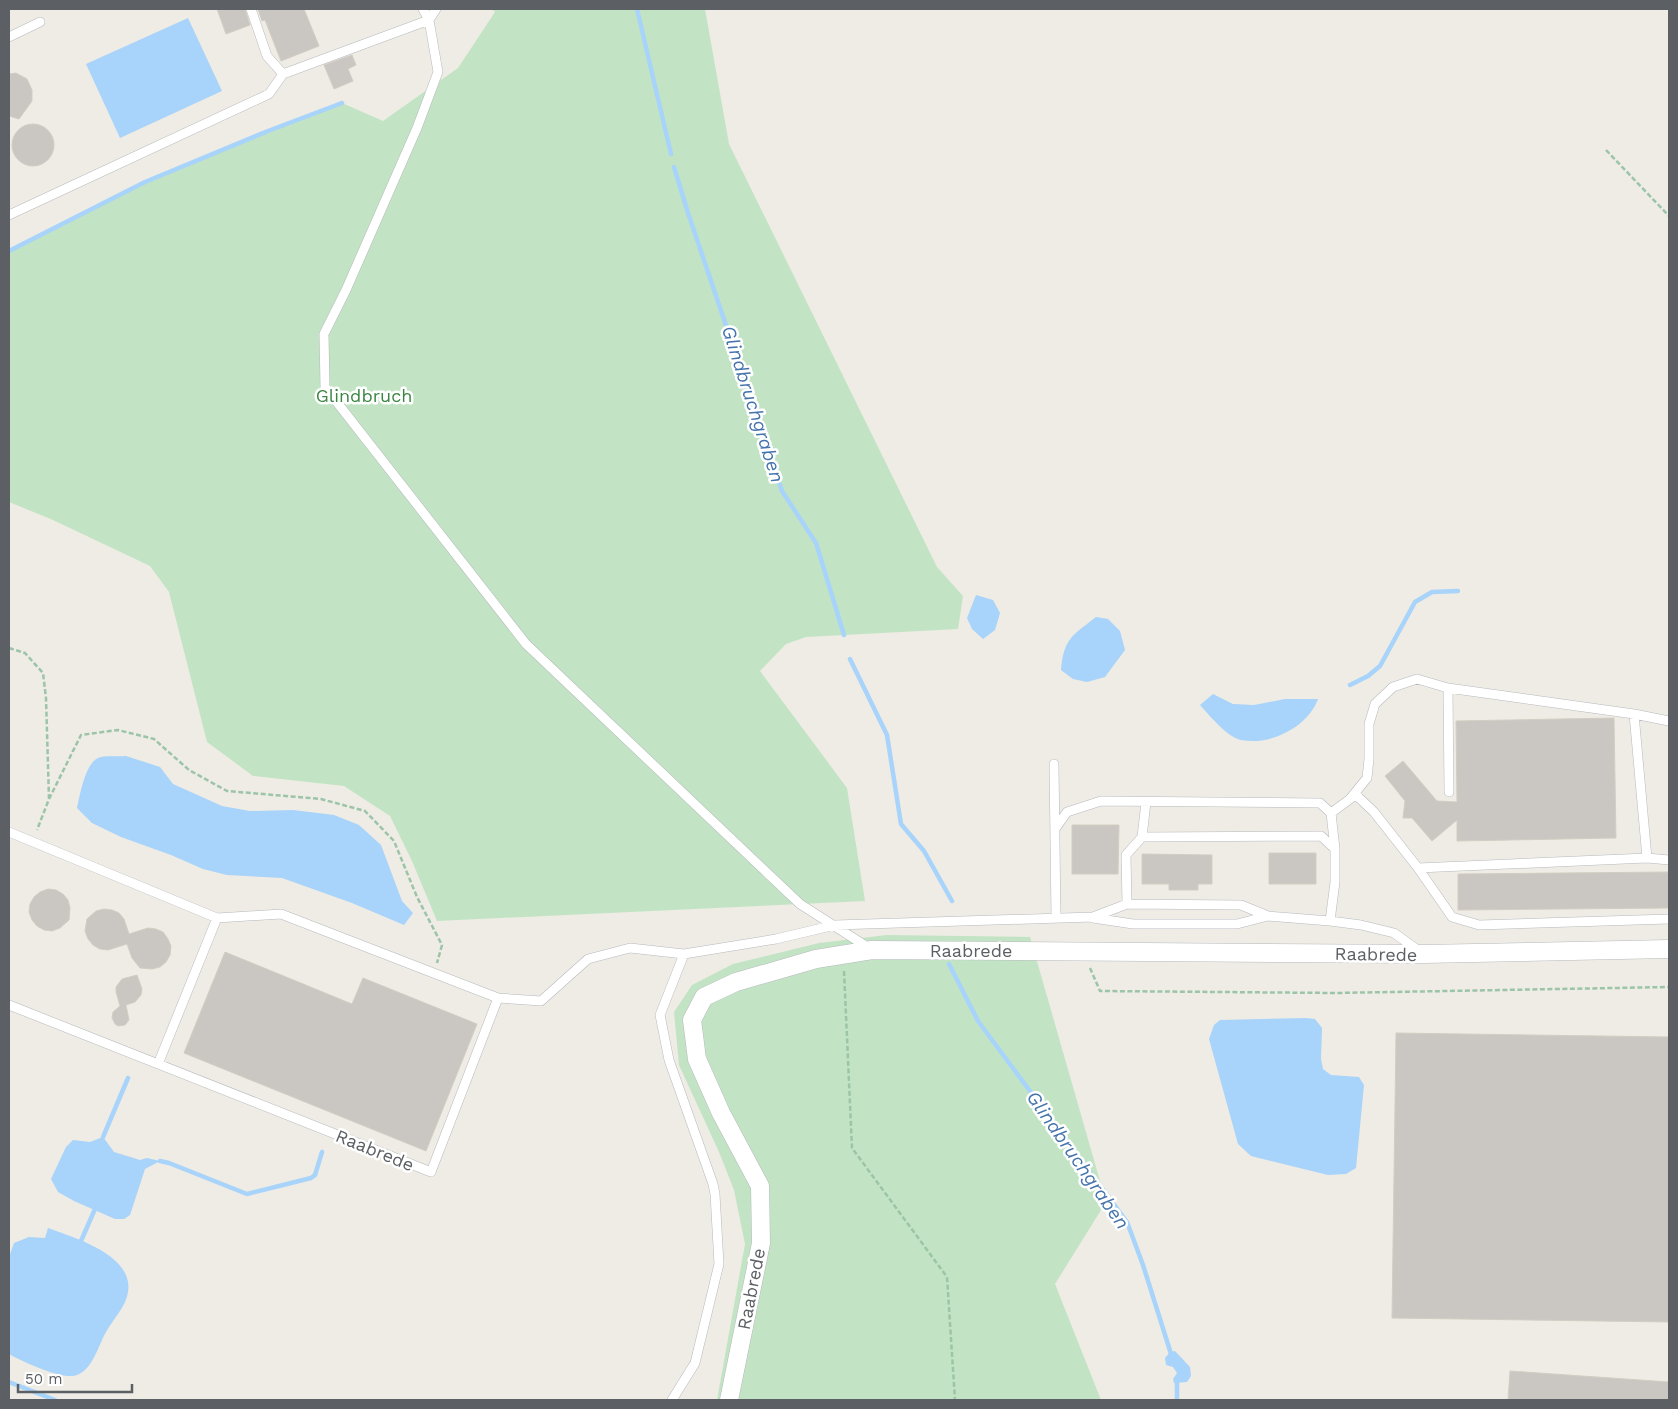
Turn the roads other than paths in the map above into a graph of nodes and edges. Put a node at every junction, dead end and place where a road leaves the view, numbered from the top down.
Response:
1 (251, 9) edge
2 (423, 9) edge
3 (436, 9) edge
4 (428, 20) junction
5 (40, 22) dead end
6 (9, 36) edge
7 (284, 74) junction
8 (10, 211) edge
9 (1448, 688) junction
10 (1634, 714) junction
11 (1669, 721) edge
12 (1054, 764) dead end
13 (1449, 792) dead end
14 (1355, 794) junction
15 (1146, 802) junction
16 (1330, 813) junction
17 (1055, 829) junction
18 (9, 832) edge
19 (1142, 837) junction
20 (1335, 849) junction
21 (1647, 858) junction
22 (1669, 860) edge
23 (1418, 868) junction
24 (1126, 904) junction
25 (1268, 916) junction
26 (217, 918) junction
27 (1056, 918) junction
28 (1093, 918) junction
29 (1669, 920) edge
30 (1330, 921) junction
31 (835, 925) junction
32 (1669, 949) edge
33 (872, 950) junction
34 (684, 954) junction
35 (1423, 954) junction
36 (498, 998) junction
37 (9, 1005) edge
38 (158, 1064) junction
39 (672, 1400) edge
40 (729, 1400) edge

1 - 7 lane
2 - 4 lane
3 - 4 lane
4 - 7 lane
4 - 31 lane
5 - 6 lane
7 - 8 lane
9 - 10 lane
9 - 13 lane
9 - 14 lane
10 - 11 lane
10 - 21 lane
12 - 17 lane
14 - 16 lane
14 - 23 lane
15 - 16 lane
15 - 17 lane
15 - 19 lane
16 - 20 lane
17 - 27 lane
18 - 26 lane
19 - 20 lane
19 - 24 lane
20 - 30 lane
21 - 22 lane
21 - 23 lane
23 - 29 lane
24 - 25 lane
24 - 28 lane
25 - 28 lane
25 - 30 lane
26 - 36 lane
26 - 38 lane
27 - 28 lane
27 - 31 lane
30 - 35 lane
31 - 33 lane
31 - 34 lane
32 - 35 street, Raabrede
33 - 35 street, Raabrede
33 - 40 street, Raabrede
34 - 36 lane
34 - 39 lane
36 - 38 lane, Raabrede
37 - 38 lane, Raabrede

